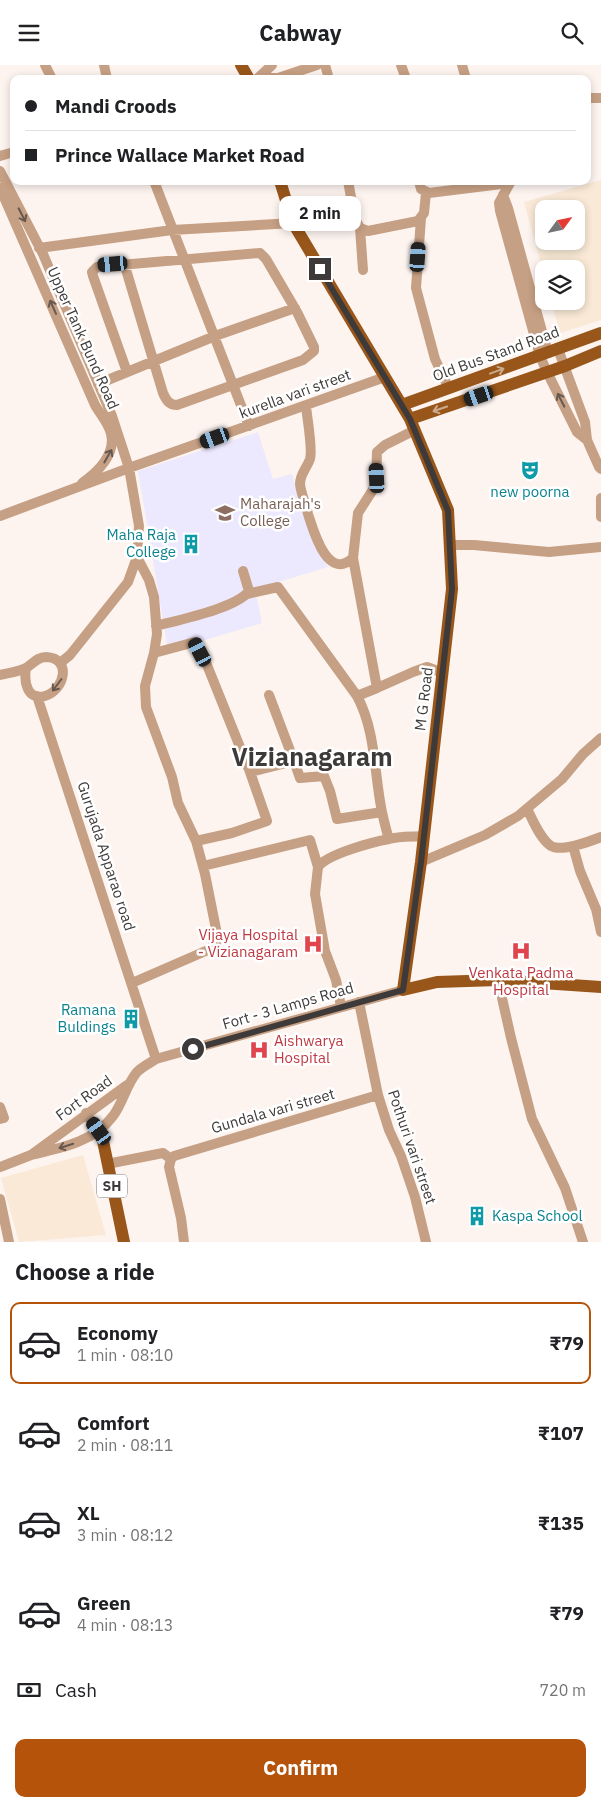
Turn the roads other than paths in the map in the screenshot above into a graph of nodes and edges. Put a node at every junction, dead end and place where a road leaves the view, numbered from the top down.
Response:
1 (241, 65) edge
2 (272, 65) edge
3 (317, 65) edge
4 (253, 75) edge
5 (260, 75) edge
6 (287, 75) edge
7 (0, 171) edge
8 (155, 185) edge
9 (281, 185) edge
10 (349, 185) edge
11 (420, 185) edge
12 (464, 185) edge
13 (508, 185) edge
14 (449, 186) edge
15 (0, 188) edge
16 (426, 193) junction
17 (421, 219) junction
18 (293, 223) junction
19 (360, 228) junction
20 (172, 230) junction
21 (39, 247) junction
22 (183, 259) junction
23 (124, 263) junction
24 (363, 270) dead end
25 (295, 308) junction
26 (601, 333) edge
27 (215, 336) junction
28 (601, 351) edge
29 (549, 353) junction
30 (153, 362) junction
31 (564, 366) junction
32 (128, 372) junction
33 (547, 372) junction
34 (385, 377) junction
35 (98, 384) junction
36 (234, 386) junction
37 (449, 389) junction
38 (402, 405) junction
39 (306, 406) junction
40 (413, 424) junction
41 (249, 426) junction
42 (587, 439) junction
43 (129, 468) junction
44 (601, 469) edge
45 (73, 489) junction
46 (601, 498) edge
47 (0, 516) edge
48 (601, 517) edge
49 (450, 545) junction
50 (601, 547) edge
51 (137, 557) junction
52 (353, 558) junction
53 (243, 571) dead end
54 (247, 594) junction
55 (156, 626) junction
56 (154, 653) junction
57 (60, 663) junction
58 (26, 668) junction
59 (443, 673) junction
60 (0, 675) edge
61 (377, 688) junction
62 (269, 695) dead end
63 (38, 696) junction
64 (357, 696) junction
65 (601, 738) edge
66 (294, 761) junction
67 (250, 773) junction
68 (527, 809) junction
69 (382, 811) junction
70 (424, 836) junction
71 (601, 837) edge
72 (388, 839) junction
73 (196, 841) junction
74 (573, 846) junction
75 (421, 862) junction
76 (203, 867) junction
77 (318, 867) junction
78 (599, 908) edge
79 (601, 932) edge
80 (498, 980) junction
81 (132, 983) junction
82 (601, 987) edge
83 (403, 990) junction
84 (359, 1002) junction
85 (341, 1007) junction
86 (156, 1059) junction
87 (132, 1081) junction
88 (378, 1095) junction
89 (0, 1107) edge
90 (86, 1113) junction
91 (0, 1119) edge
92 (99, 1131) junction
93 (31, 1155) junction
94 (174, 1157) junction
95 (107, 1164) junction
96 (0, 1167) edge
97 (0, 1199) edge
98 (9, 1242) edge
99 (124, 1242) edge
100 (184, 1242) edge
101 (426, 1242) edge
102 (583, 1242) edge

1 - 4 main road
2 - 5 street
3 - 6 street
7 -> 21 street, Upper Tank Bund Road
8 - 20 street
9 - 18 main road, M G Road
10 - 19 street
11 - 16 street
12 - 14 street
13 - 29 street
14 - 16 street
45 -> 15 street, Upper Tank Bund Road
16 - 17 street
17 - 19 street
17 - 37 street
18 - 20 street
18 - 34 main road, M G Road
19 - 24 street
20 - 21 street
20 - 22 street
21 - 35 street, Upper Tank Bund Road
22 - 23 street
22 - 25 street
22 - 27 street
23 - 30 street
23 - 32 street
25 - 27 street
25 - 36 street
26 - 29 main road, Old Bus Stand Road
27 - 30 street
27 - 36 street
28 - 31 main road
29 - 31 street
29 - 33 street
37 -> 29 main road, Old Bus Stand Road
30 - 32 street
30 - 36 street
31 - 33 main road
31 - 42 street
32 - 35 street
33 -> 40 main road
42 -> 33 street
34 - 38 main road, M G Road
34 - 39 street, kurella vari street
35 - 43 street, Upper Tank Bund Road
36 - 41 street
37 - 38 main road, Old Bus Stand Road
38 - 40 main road, M G Road
39 - 41 street, kurella vari street
39 - 52 street
40 - 49 main road, M G Road
40 - 52 street
41 - 43 street, kurella vari street
42 - 44 street
43 - 45 street, kurella vari street
43 - 51 street, Upper Tank Bund Road
45 - 47 street, kurella vari street
46 - 48 street
49 - 50 street
49 - 59 main road, M G Road
51 - 55 street
51 - 57 street
52 - 61 street
53 - 54 street
54 - 55 street
54 - 64 street
55 - 56 street
56 - 67 street
56 - 73 street
57 - 58 street
57 -> 63 street
58 - 60 street
58 - 63 street, Gurujada Apparao road
59 - 61 street
59 - 70 main road, M G Road
61 - 64 street
62 - 66 street
63 - 81 street, Gurujada Apparao road
64 - 69 street
65 - 68 street
66 - 67 street
66 - 69 street
67 - 73 street
68 - 74 street
68 - 75 street
69 - 72 street
70 - 72 street
70 - 75 main road, M G Road
71 - 74 street
72 - 77 street
73 - 76 street
74 - 78 street
75 - 83 main road, M G Road
76 - 77 street
76 - 81 street
77 - 85 street
78 - 79 street
80 - 82 main road
80 - 83 main road
80 - 102 street
81 - 86 street, Gurujada Apparao road
83 - 84 street, Fort - 3 Lamps Road
84 - 85 street, Fort - 3 Lamps Road
84 - 88 street, Pothuri vari street
85 - 86 street, Fort - 3 Lamps Road
86 - 87 street, Fort - 3 Lamps Road
87 - 90 street, Fort Road
87 - 92 street, Fort Road
88 - 94 street, Gundala vari street
88 - 101 street, Pothuri vari street
89 - 91 street
90 - 92 street, SH
90 - 93 street, Fort Road
92 -> 93 street, Fort Road
92 - 95 main road, SH
93 - 96 street, Fort Road
94 - 95 street
94 - 100 street
95 - 99 main road, SH
97 - 98 street

